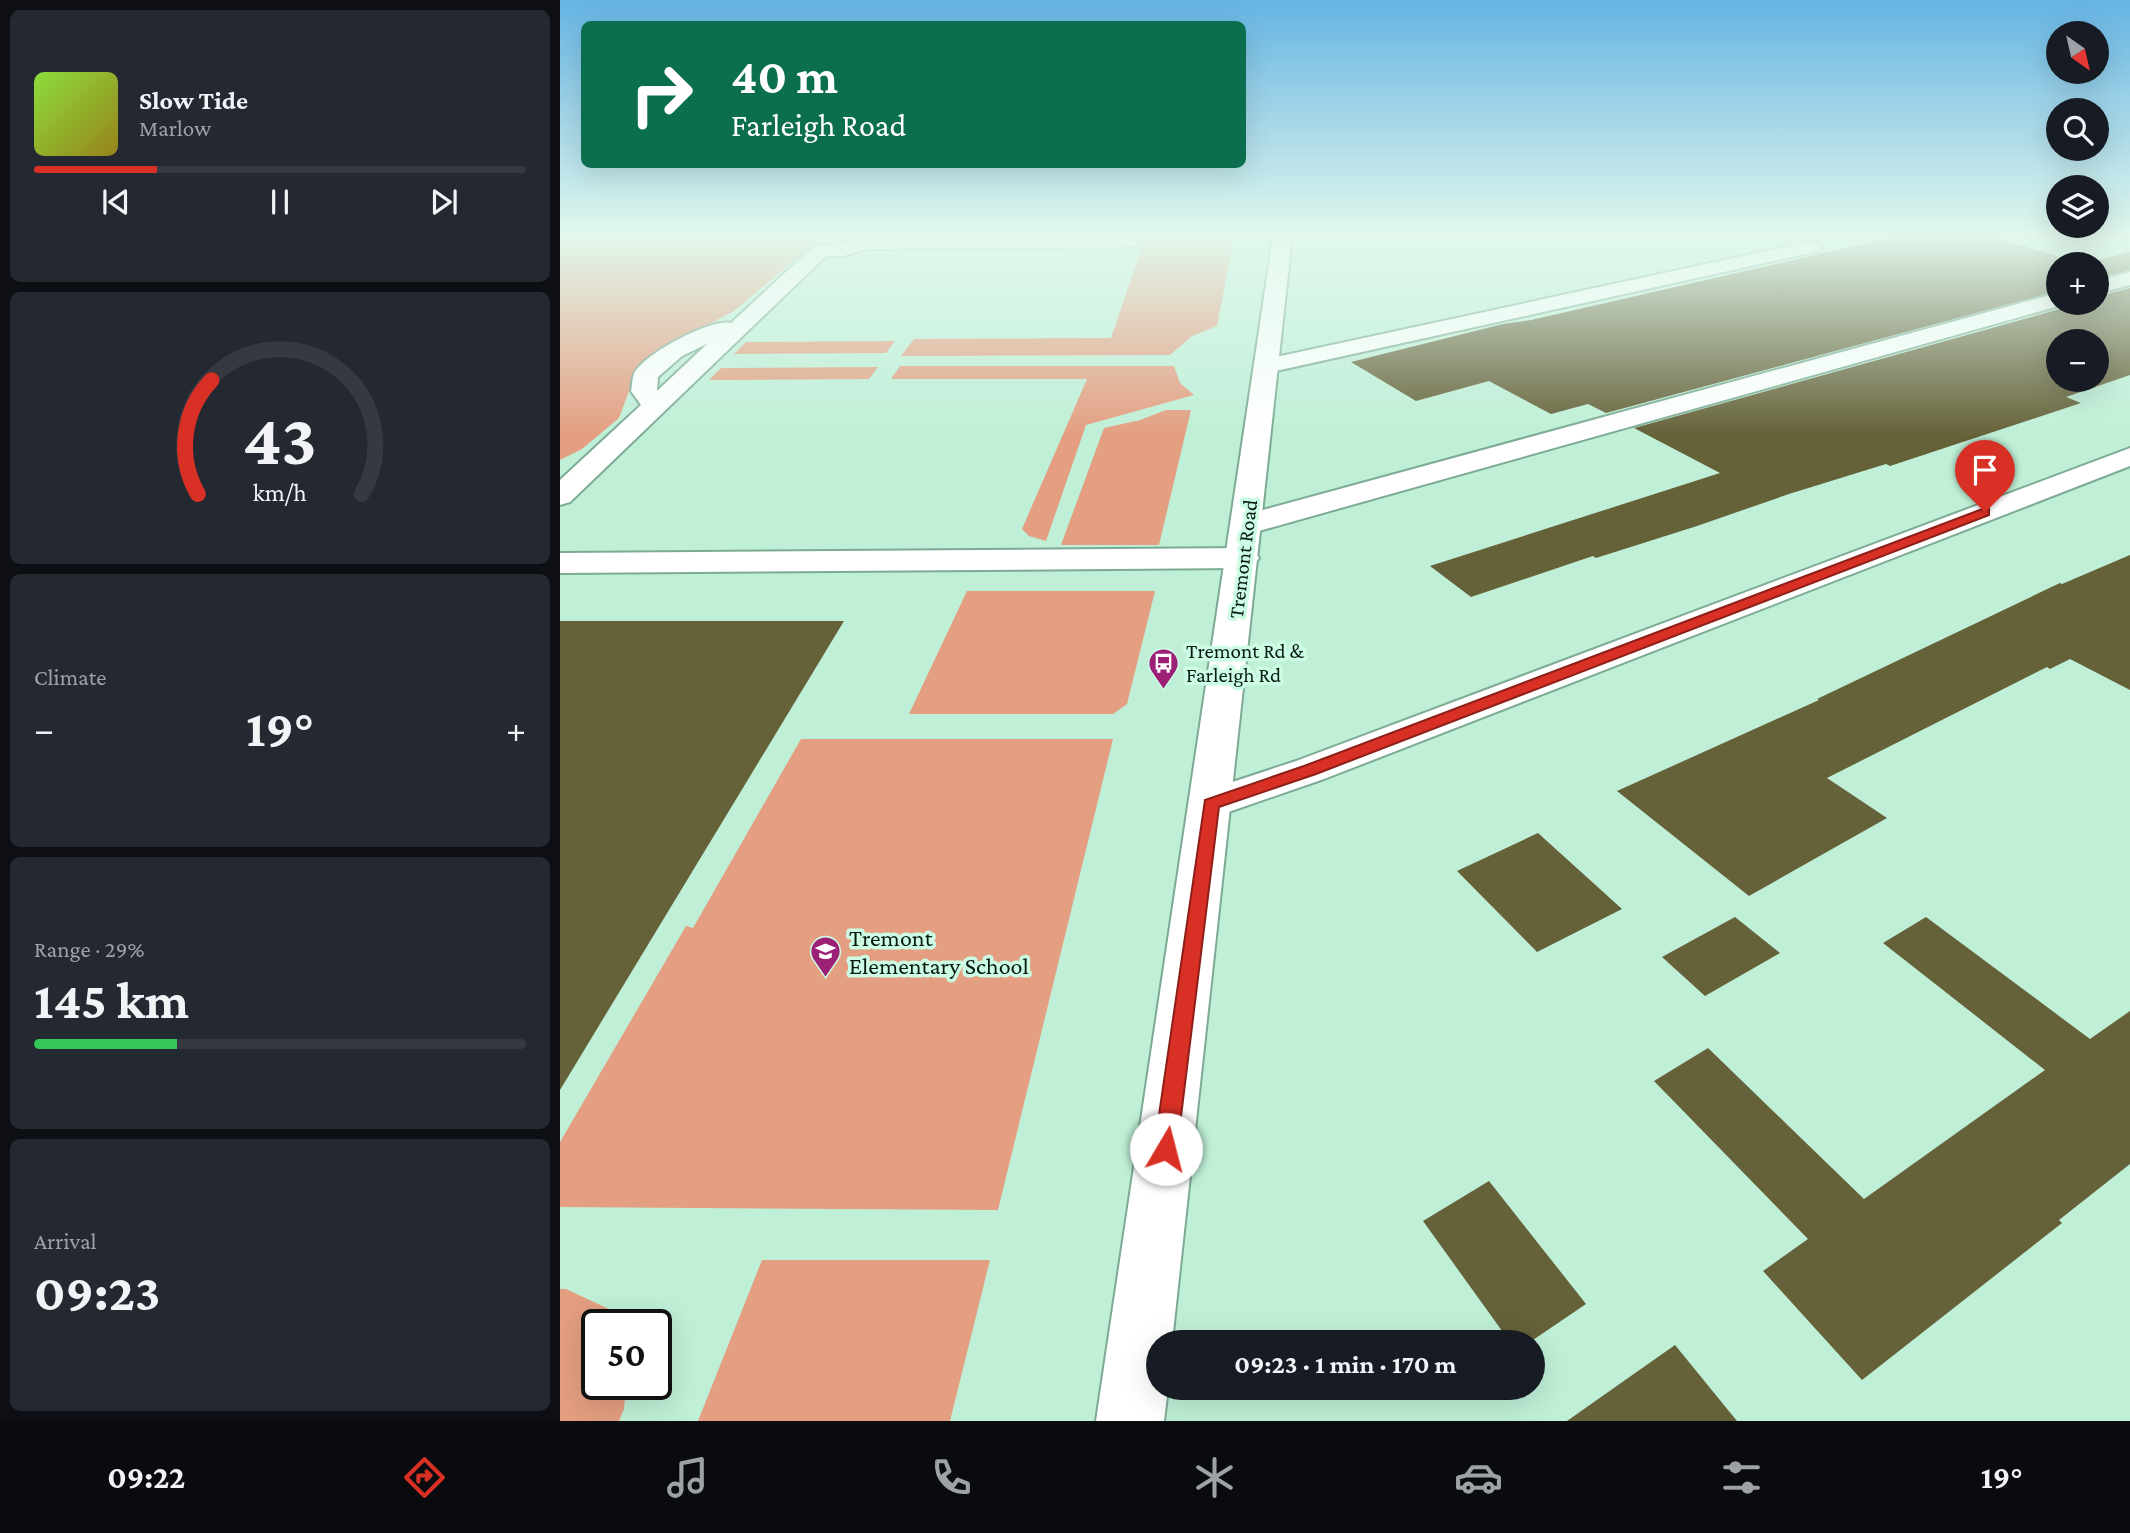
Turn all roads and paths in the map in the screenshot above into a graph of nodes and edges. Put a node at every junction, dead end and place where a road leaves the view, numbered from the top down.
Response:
1 (764, 303) edge
2 (1275, 303) edge
3 (1554, 303) edge
4 (2042, 303) edge
5 (1267, 366) junction
6 (2130, 456) edge
7 (560, 496) edge
8 (1248, 524) junction
9 (1243, 558) junction
10 (560, 563) edge
11 (1211, 804) junction
12 (1130, 1421) edge

1 - 7 main road
2 - 5 main road, Tremont Road
3 - 5 main road
4 - 8 main road
5 - 8 main road, Tremont Road
6 - 11 main road
8 - 9 main road, Tremont Road
9 - 10 main road
9 - 11 main road, Tremont Road
11 - 12 main road, Tremont Road

